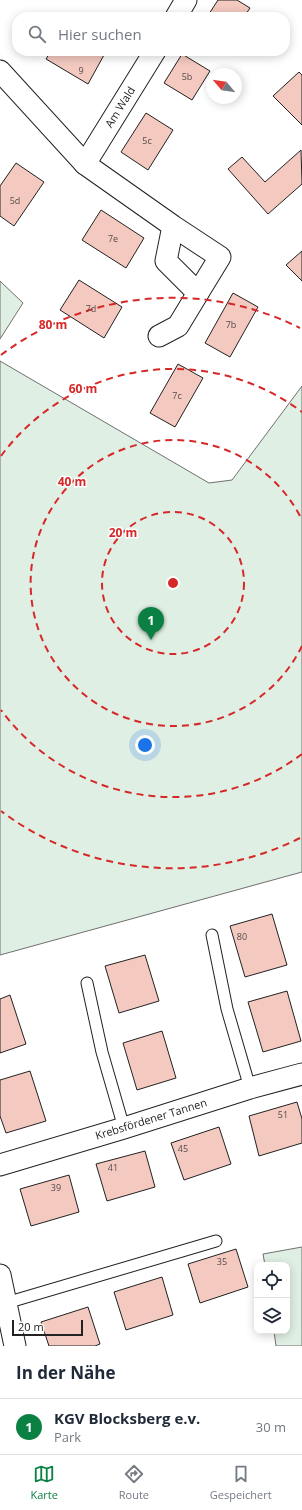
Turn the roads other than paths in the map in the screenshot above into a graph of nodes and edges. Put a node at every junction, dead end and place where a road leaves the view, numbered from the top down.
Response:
1 (186, 0) edge
2 (179, 12) edge
3 (152, 56) edge
4 (0, 71) edge
5 (85, 164) junction
6 (173, 226) junction
7 (198, 293) junction
8 (159, 336) dead end
9 (212, 935) dead end
10 (87, 983) dead end
11 (302, 1074) edge
12 (250, 1088) junction
13 (124, 1128) junction
14 (0, 1165) edge
15 (216, 1241) dead end
16 (0, 1275) edge
17 (6, 1303) junction
18 (16, 1346) edge

1 - 2 street
3 - 5 street, Am Wald
4 - 5 street
5 - 6 street
6 - 7 street
6 - 7 street
7 - 8 street
9 - 12 lane
10 - 13 lane
11 - 12 street, Krebsfördener Tannen
12 - 13 street, Krebsfördener Tannen
13 - 14 street, Krebsfördener Tannen
15 - 17 lane
16 - 17 street
17 - 18 street

